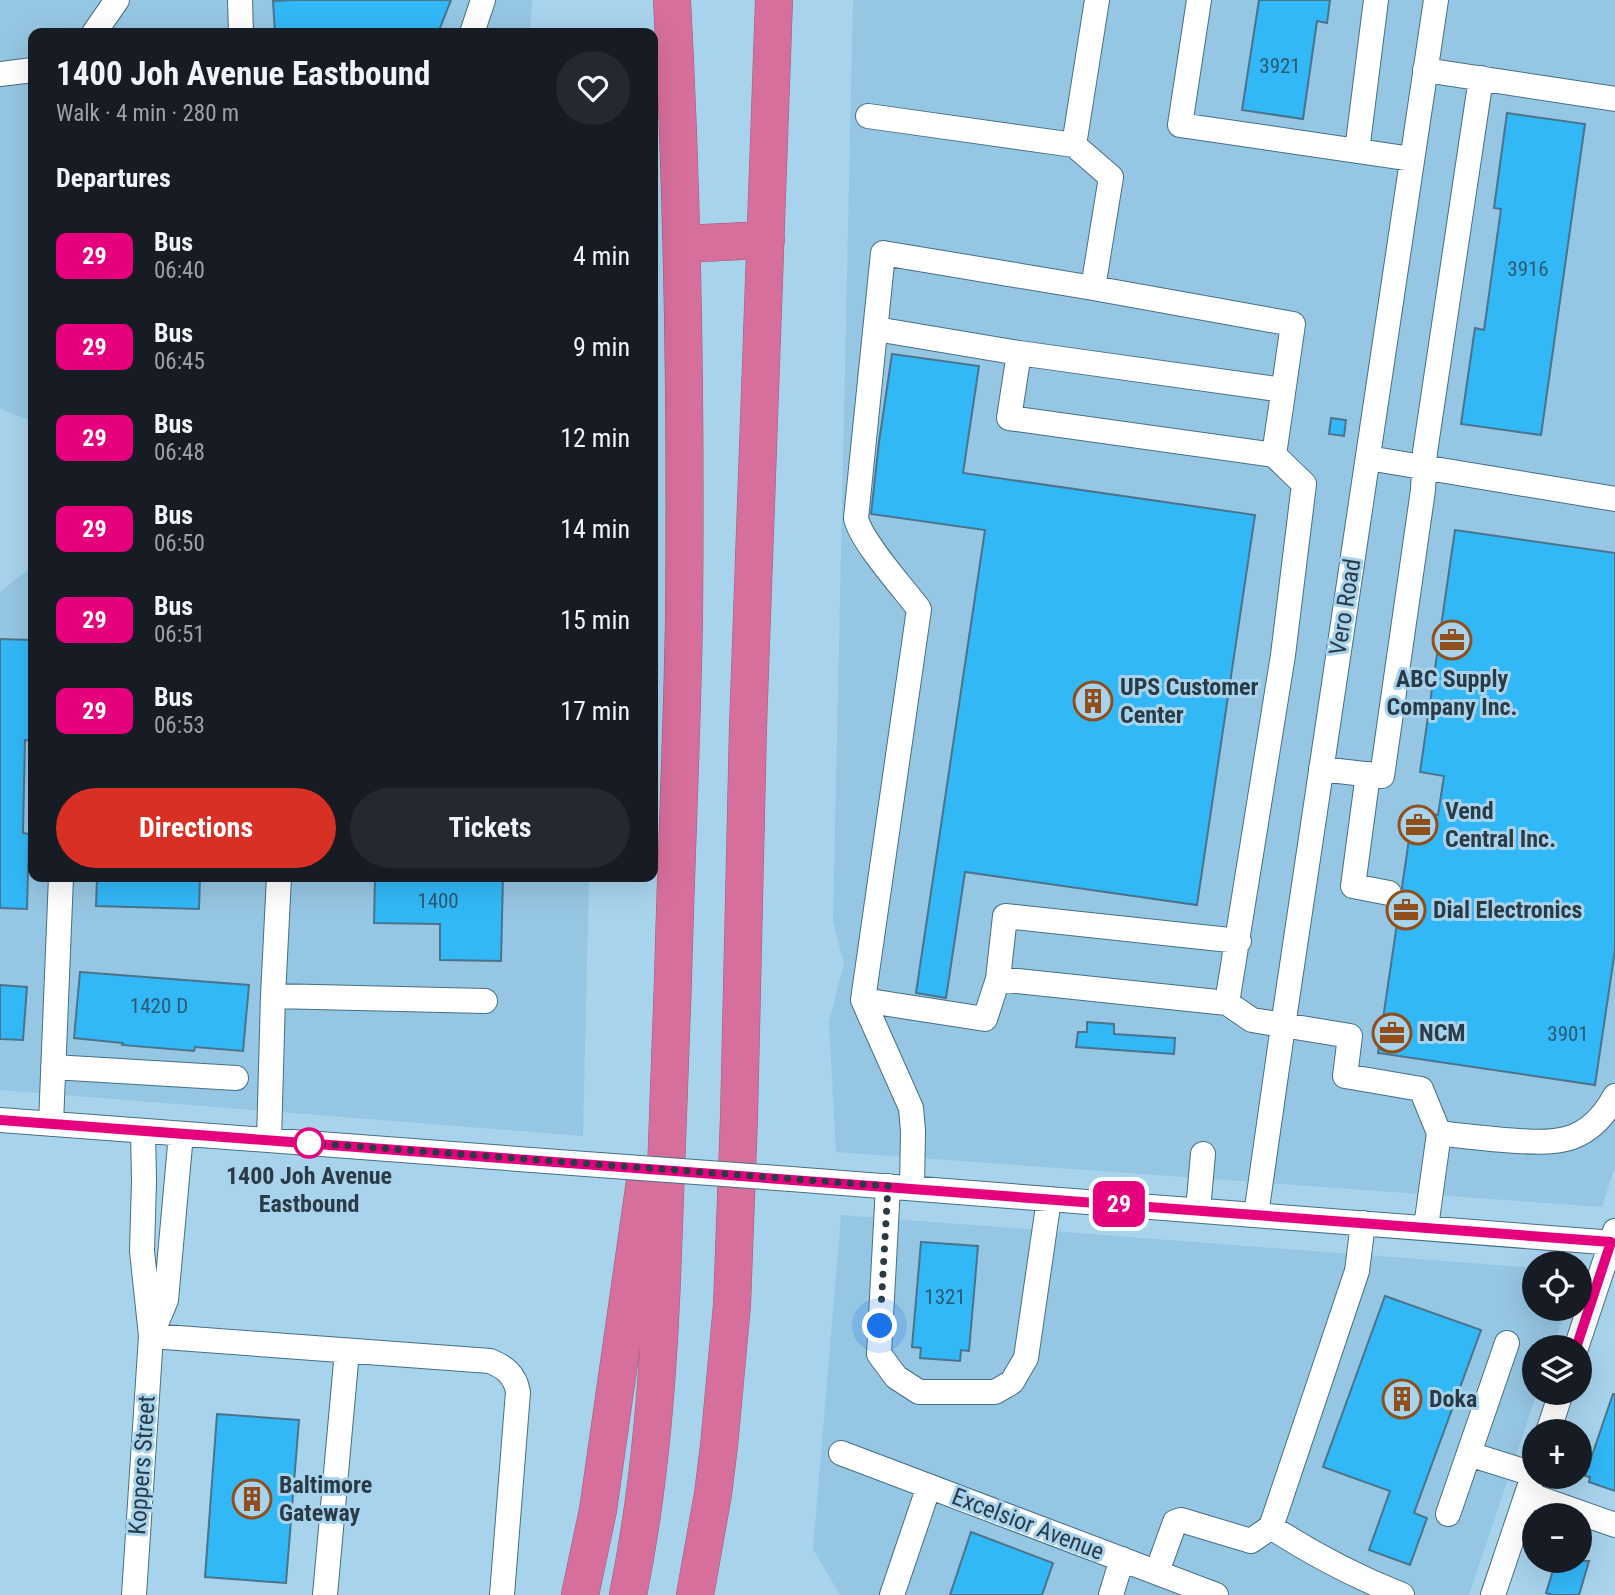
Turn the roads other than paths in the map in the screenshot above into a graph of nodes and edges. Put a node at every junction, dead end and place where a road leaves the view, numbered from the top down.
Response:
1 (117, 0) edge
2 (240, 0) edge
3 (484, 0) edge
4 (672, 0) edge
5 (774, 0) edge
6 (1097, 0) edge
7 (1199, 0) edge
8 (1376, 0) edge
9 (1436, 0) edge
10 (97, 28) edge
11 (241, 28) edge
12 (474, 28) edge
13 (1425, 70) junction
14 (28, 71) edge
15 (0, 74) edge
16 (1480, 78) junction
17 (1615, 99) edge
18 (868, 116) dead end
19 (1074, 145) junction
20 (1357, 151) junction
21 (1412, 159) junction
22 (766, 240) junction
23 (682, 244) junction
24 (1093, 288) junction
25 (876, 329) junction
26 (1019, 353) junction
27 (1283, 390) junction
28 (1274, 455) junction
29 (1368, 457) junction
30 (1424, 467) junction
31 (1615, 499) edge
32 (1321, 769) junction
33 (1368, 774) junction
34 (61, 882) edge
35 (279, 882) edge
36 (1390, 893) dead end
37 (1239, 941) junction
38 (673, 975) junction
39 (998, 979) junction
40 (273, 996) junction
41 (863, 1000) junction
42 (485, 1001) dead end
43 (1227, 1003) junction
44 (1283, 1026) junction
45 (53, 1067) junction
46 (236, 1078) dead end
47 (1615, 1096) edge
48 (739, 1117) junction
49 (0, 1120) edge
50 (51, 1124) junction
51 (143, 1131) junction
52 (1439, 1133) junction
53 (181, 1134) junction
54 (270, 1140) junction
55 (1203, 1154) dead end
56 (900, 1187) junction
57 (1049, 1199) junction
58 (1198, 1210) junction
59 (1256, 1215) junction
60 (1363, 1223) junction
61 (1426, 1227) junction
62 (1614, 1239) edge
63 (1581, 1335) edge
64 (151, 1336) junction
65 (1507, 1343) dead end
66 (347, 1351) junction
67 (841, 1453) dead end
68 (1469, 1454) junction
69 (1522, 1476) edge
70 (929, 1486) junction
71 (1529, 1489) edge
72 (1549, 1489) edge
73 (1448, 1514) dead end
74 (1615, 1525) edge
75 (1271, 1527) junction
76 (1122, 1559) junction
77 (1157, 1573) junction
78 (134, 1595) edge
79 (325, 1595) edge
80 (502, 1595) edge
81 (580, 1595) edge
82 (628, 1595) edge
83 (695, 1595) edge
84 (718, 1595) edge
85 (892, 1595) edge
86 (1111, 1595) edge
87 (1216, 1595) edge
88 (1402, 1595) edge
89 (1493, 1595) edge

1 - 10 street
2 - 11 street
3 - 12 street
4 - 23 highway
5 - 22 highway
6 - 19 street
7 - 20 street
8 - 20 street
9 - 13 street, Vero Road
13 - 16 street
13 - 21 street, Vero Road
14 - 15 street
16 - 17 street
16 - 30 street
18 - 19 street
19 - 24 street
20 - 21 street
21 - 29 street, Vero Road
22 - 23 highway
22 - 48 highway
23 - 38 highway
24 - 25 street
24 - 27 street
25 - 26 street
25 - 41 street
26 - 27 street
26 - 28 street
27 - 28 street
28 - 37 street
29 - 30 street
29 - 32 street, Vero Road
30 - 31 street
30 - 33 street
32 - 33 street
32 - 44 street, Vero Road
33 - 36 street
34 - 45 street
35 - 40 street
37 - 39 street
37 - 43 street
38 - 81 highway
38 - 82 highway
39 - 41 street
39 - 43 street
40 - 42 street
40 - 54 street
41 - 56 street
43 - 44 street
44 - 52 street
44 - 59 street, Vero Road
45 - 46 street
45 - 50 street
47 - 52 street
48 - 83 highway
48 - 84 highway
49 - 50 street
50 - 51 street
51 - 53 street
51 - 64 street, Koppers Street
52 - 61 street
53 - 54 street
53 - 64 street, Koppers Street
54 - 56 street, bridge
55 - 58 street
56 - 57 street
56 - 57 street
57 - 58 street
58 - 59 street
59 - 60 street
60 - 61 street
60 - 75 street
61 - 62 street
62 - 63 street
64 - 66 street
64 - 78 street, Koppers Street
65 - 68 street
66 - 79 street
66 - 80 street
67 - 70 street, Excelsior Avenue
68 - 69 street
68 - 73 street
70 - 76 street, Excelsior Avenue
70 - 85 street
71 - 89 street
72 - 74 street
75 - 77 street
75 - 88 street
76 - 77 street, Excelsior Avenue
76 - 86 street
77 - 87 street, Excelsior Avenue

